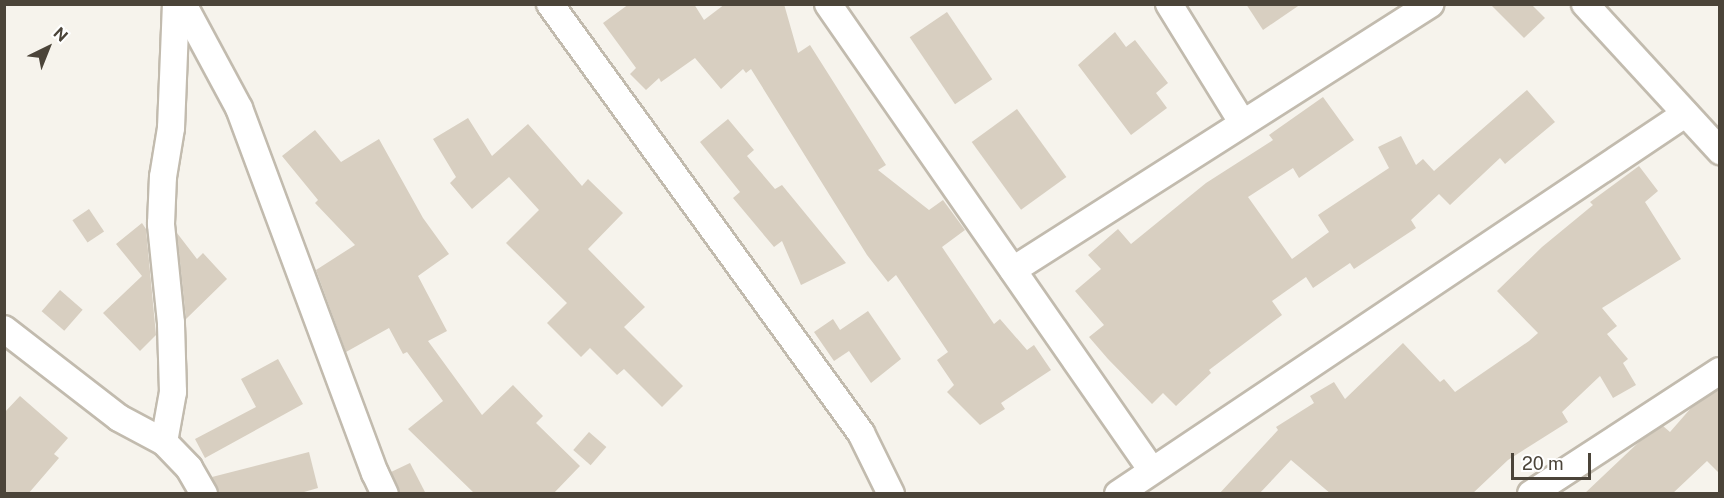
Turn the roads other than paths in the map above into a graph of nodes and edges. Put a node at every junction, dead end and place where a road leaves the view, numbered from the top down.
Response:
1 (176, 4) edge
2 (183, 4) edge
3 (550, 4) edge
4 (828, 4) edge
5 (1169, 4) edge
6 (1431, 4) edge
7 (1585, 4) edge
8 (1685, 114) junction
9 (1242, 122) junction
10 (1719, 151) edge
11 (1013, 270) junction
12 (4, 329) edge
13 (1719, 371) edge
14 (164, 442) junction
15 (1151, 469) junction
16 (204, 494) edge
17 (385, 494) edge
18 (891, 494) edge
19 (1118, 494) edge
20 (1531, 494) edge

1 - 14 street
2 - 17 street
3 - 18 street
4 - 11 street
5 - 9 street
6 - 9 street
7 - 8 street
8 - 10 street
8 - 15 street
9 - 11 street
11 - 15 street
12 - 14 street
13 - 20 street
14 - 16 street
15 - 19 street

